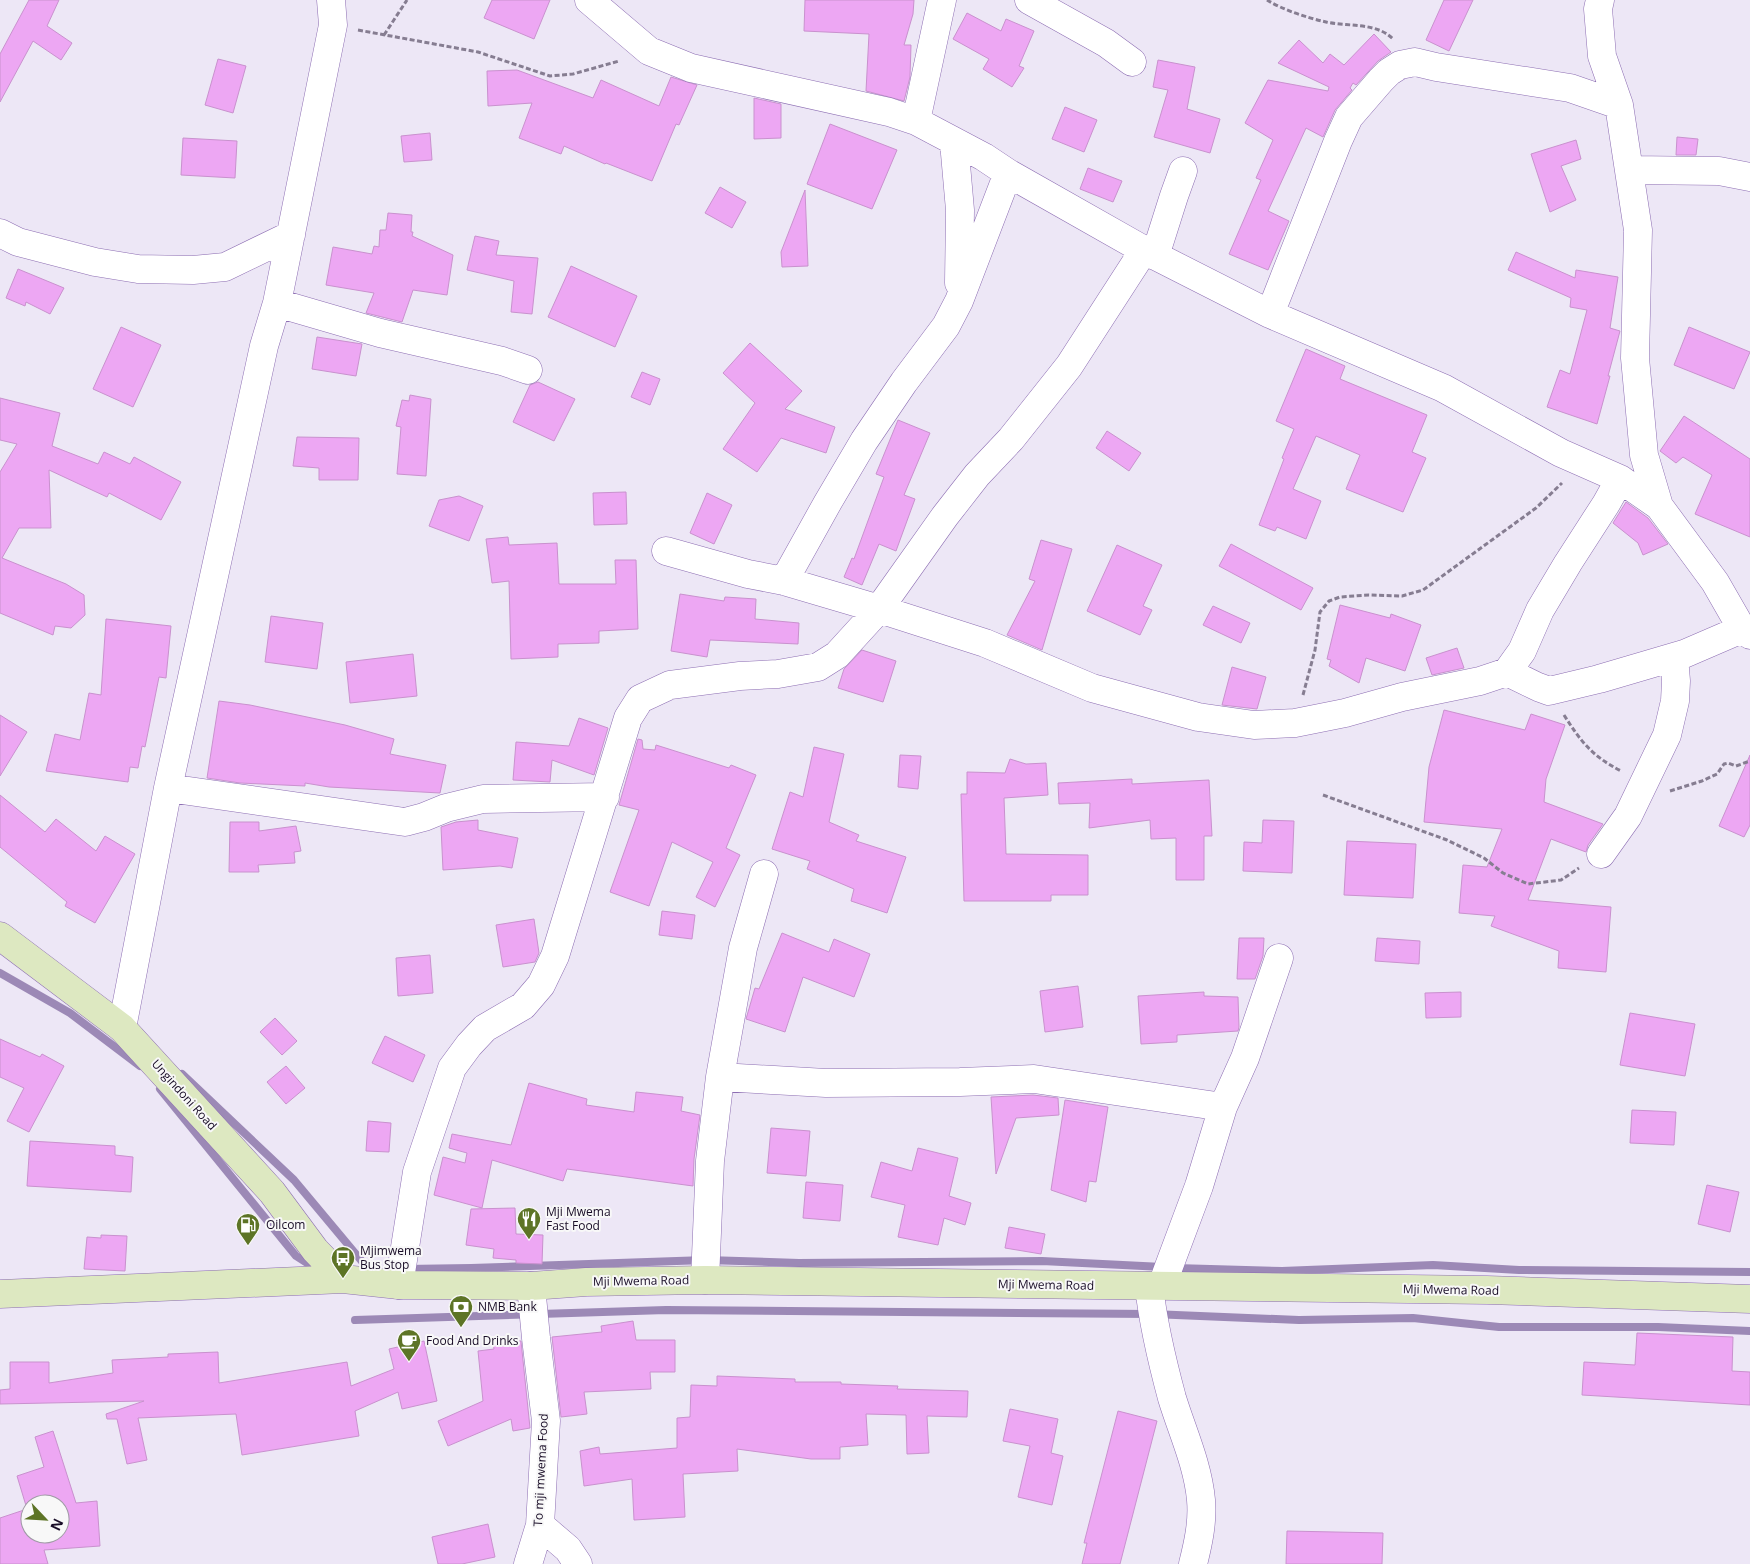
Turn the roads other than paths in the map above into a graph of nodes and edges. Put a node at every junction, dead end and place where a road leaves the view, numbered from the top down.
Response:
1 (589, 0) edge
2 (942, 0) edge
3 (1029, 0) edge
4 (1600, 0) edge
5 (332, 12) edge
6 (1132, 62) dead end
7 (1619, 105) junction
8 (916, 121) junction
9 (954, 142) junction
10 (1629, 170) junction
11 (1183, 172) dead end
12 (1008, 173) junction
13 (1750, 177) edge
14 (0, 233) edge
15 (291, 235) junction
16 (1149, 253) junction
17 (959, 301) junction
18 (277, 303) junction
19 (1270, 314) junction
20 (528, 370) dead end
21 (1620, 479) junction
22 (1659, 506) junction
23 (666, 551) dead end
24 (784, 581) junction
25 (879, 609) junction
26 (1746, 632) edge
27 (1674, 657) junction
28 (1507, 672) junction
29 (168, 788) junction
30 (605, 797) junction
31 (1601, 854) road end
32 (764, 874) dead end
33 (0, 936) edge
34 (1279, 958) dead end
35 (122, 1028) junction
36 (720, 1077) junction
37 (1224, 1107) junction
38 (343, 1279) junction
39 (706, 1280) junction
40 (399, 1285) junction
41 (531, 1286) junction
42 (1155, 1286) junction
43 (0, 1294) edge
44 (1750, 1299) edge
45 (540, 1525) junction
46 (528, 1564) edge
47 (578, 1564) edge
48 (1193, 1564) edge

1 - 8 street
2 - 8 street
3 - 6 street
4 - 7 street
5 - 15 street
7 - 10 street
7 - 19 street
8 - 9 street
9 - 12 street
9 - 17 street
10 - 13 street
10 - 22 street
11 - 16 street
12 - 16 street
12 - 17 street
14 - 15 street
15 - 18 street
16 - 19 street
16 - 25 street
17 - 24 street
18 - 20 street
18 - 29 street
19 - 21 street
21 - 22 street
21 - 28 street
22 - 26 street
23 - 24 street
24 - 25 street
25 - 28 street
25 - 30 street
26 - 27 street
27 - 28 street
27 - 31 street
29 - 30 street
29 - 35 street
30 - 40 street
32 - 36 street
33 - 35 main road, Ungindoni Road
34 - 37 street
35 - 38 main road, Ungindoni Road
36 - 37 street
36 - 39 street
37 - 42 street
38 - 40 main road, Mji Mwema Road
38 - 43 main road, Mji Mwema Road
39 - 41 main road, Mji Mwema Road
39 - 42 main road, Mji Mwema Road
40 - 41 main road, Mji Mwema Road
41 - 45 street, To mji mwema Food
42 - 44 main road, Mji Mwema Road
42 - 48 street
45 - 46 street, To mji mwema Food
45 - 47 street

